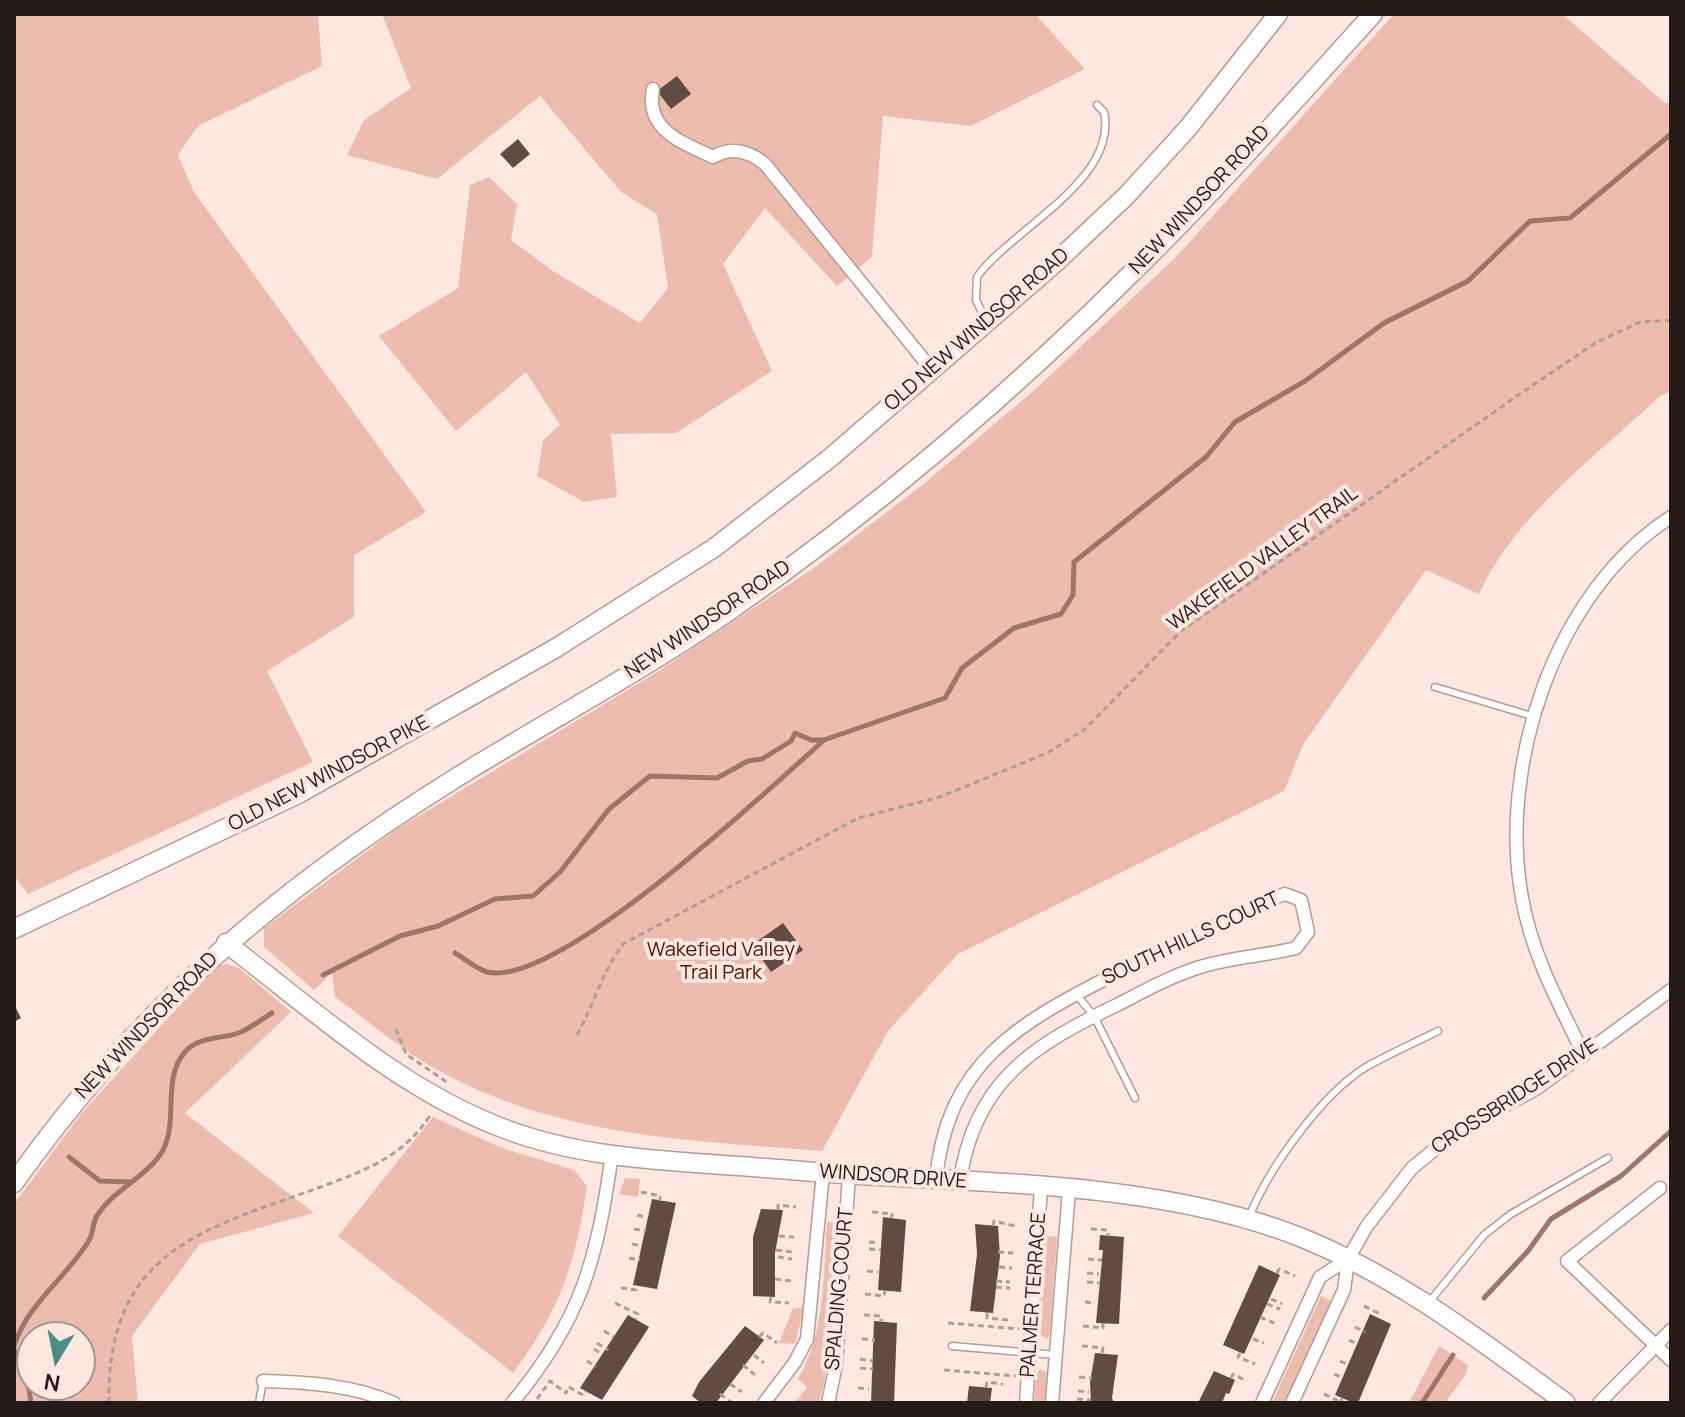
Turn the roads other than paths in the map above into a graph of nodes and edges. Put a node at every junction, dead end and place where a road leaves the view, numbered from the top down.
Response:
1 (1278, 14) edge
2 (1373, 14) edge
3 (653, 89) dead end
4 (1097, 105) dead end
5 (987, 322) junction
6 (932, 370) junction
7 (1671, 517) edge
8 (634, 600) joint
9 (1435, 687) dead end
10 (1532, 716) junction
11 (14, 929) edge
12 (226, 943) junction
13 (1671, 990) edge
14 (1076, 994) junction
15 (1094, 1016) junction
16 (1438, 1031) dead end
17 (1584, 1055) junction
18 (1135, 1098) dead end
19 (612, 1154) junction
20 (1608, 1158) dead end
21 (823, 1173) junction
22 (849, 1175) junction
23 (936, 1180) junction
24 (960, 1181) junction
25 (14, 1183) edge
26 (1041, 1188) junction
27 (1660, 1188) dead end
28 (1069, 1190) junction
29 (1248, 1220) junction
30 (1348, 1259) junction
31 (1427, 1304) junction
32 (1671, 1330) edge
33 (1657, 1345) junction
34 (952, 1346) dead end
35 (1029, 1353) junction
36 (1056, 1355) junction
37 (1671, 1360) edge
38 (263, 1381) joint
39 (259, 1403) edge
40 (394, 1403) edge
41 (512, 1403) edge
42 (764, 1403) edge
43 (828, 1403) edge
44 (1026, 1403) edge
45 (1052, 1403) edge
46 (1262, 1403) edge
47 (1292, 1403) edge
48 (1566, 1403) edge
49 (1599, 1403) edge

1 - 5 street, OLD NEW WINDSOR ROAD
2 - 12 street, NEW WINDSOR ROAD
3 - 6 street
4 - 5 lane
5 - 6 street, OLD NEW WINDSOR ROAD
6 - 8 street, OLD NEW WINDSOR ROAD
7 - 10 street
8 - 11 street, OLD NEW WINDSOR PIKE
9 - 10 lane
10 - 17 street
12 - 19 street, WINDSOR DRIVE
12 - 25 street, NEW WINDSOR ROAD
13 - 17 street, CROSSBRIDGE DRIVE
14 - 15 lane
14 - 15 street, SOUTH HILLS COURT
14 - 23 street, SOUTH HILLS COURT
15 - 18 lane
15 - 24 street, SOUTH HILLS COURT
16 - 29 lane
17 - 30 street, CROSSBRIDGE DRIVE
19 - 21 street, WINDSOR DRIVE
19 - 41 street
20 - 31 lane
21 - 22 street, WINDSOR DRIVE
21 - 42 street, SPALDING COURT
22 - 23 street, WINDSOR DRIVE
22 - 43 street, SPALDING COURT
23 - 24 street, WINDSOR DRIVE
24 - 26 street, WINDSOR DRIVE
26 - 28 street, WINDSOR DRIVE
26 - 35 street, PALMER TERRACE
27 - 33 street
28 - 29 street, WINDSOR DRIVE
28 - 36 street, PALMER TERRACE
29 - 30 street, WINDSOR DRIVE
30 - 31 street, WINDSOR DRIVE
30 - 46 street
30 - 47 street
31 - 48 street, WINDSOR DRIVE
32 - 33 street
33 - 37 street
33 - 49 street
34 - 35 lane
35 - 36 lane
35 - 44 street, PALMER TERRACE
36 - 45 street, PALMER TERRACE
38 - 39 lane
38 - 40 street

